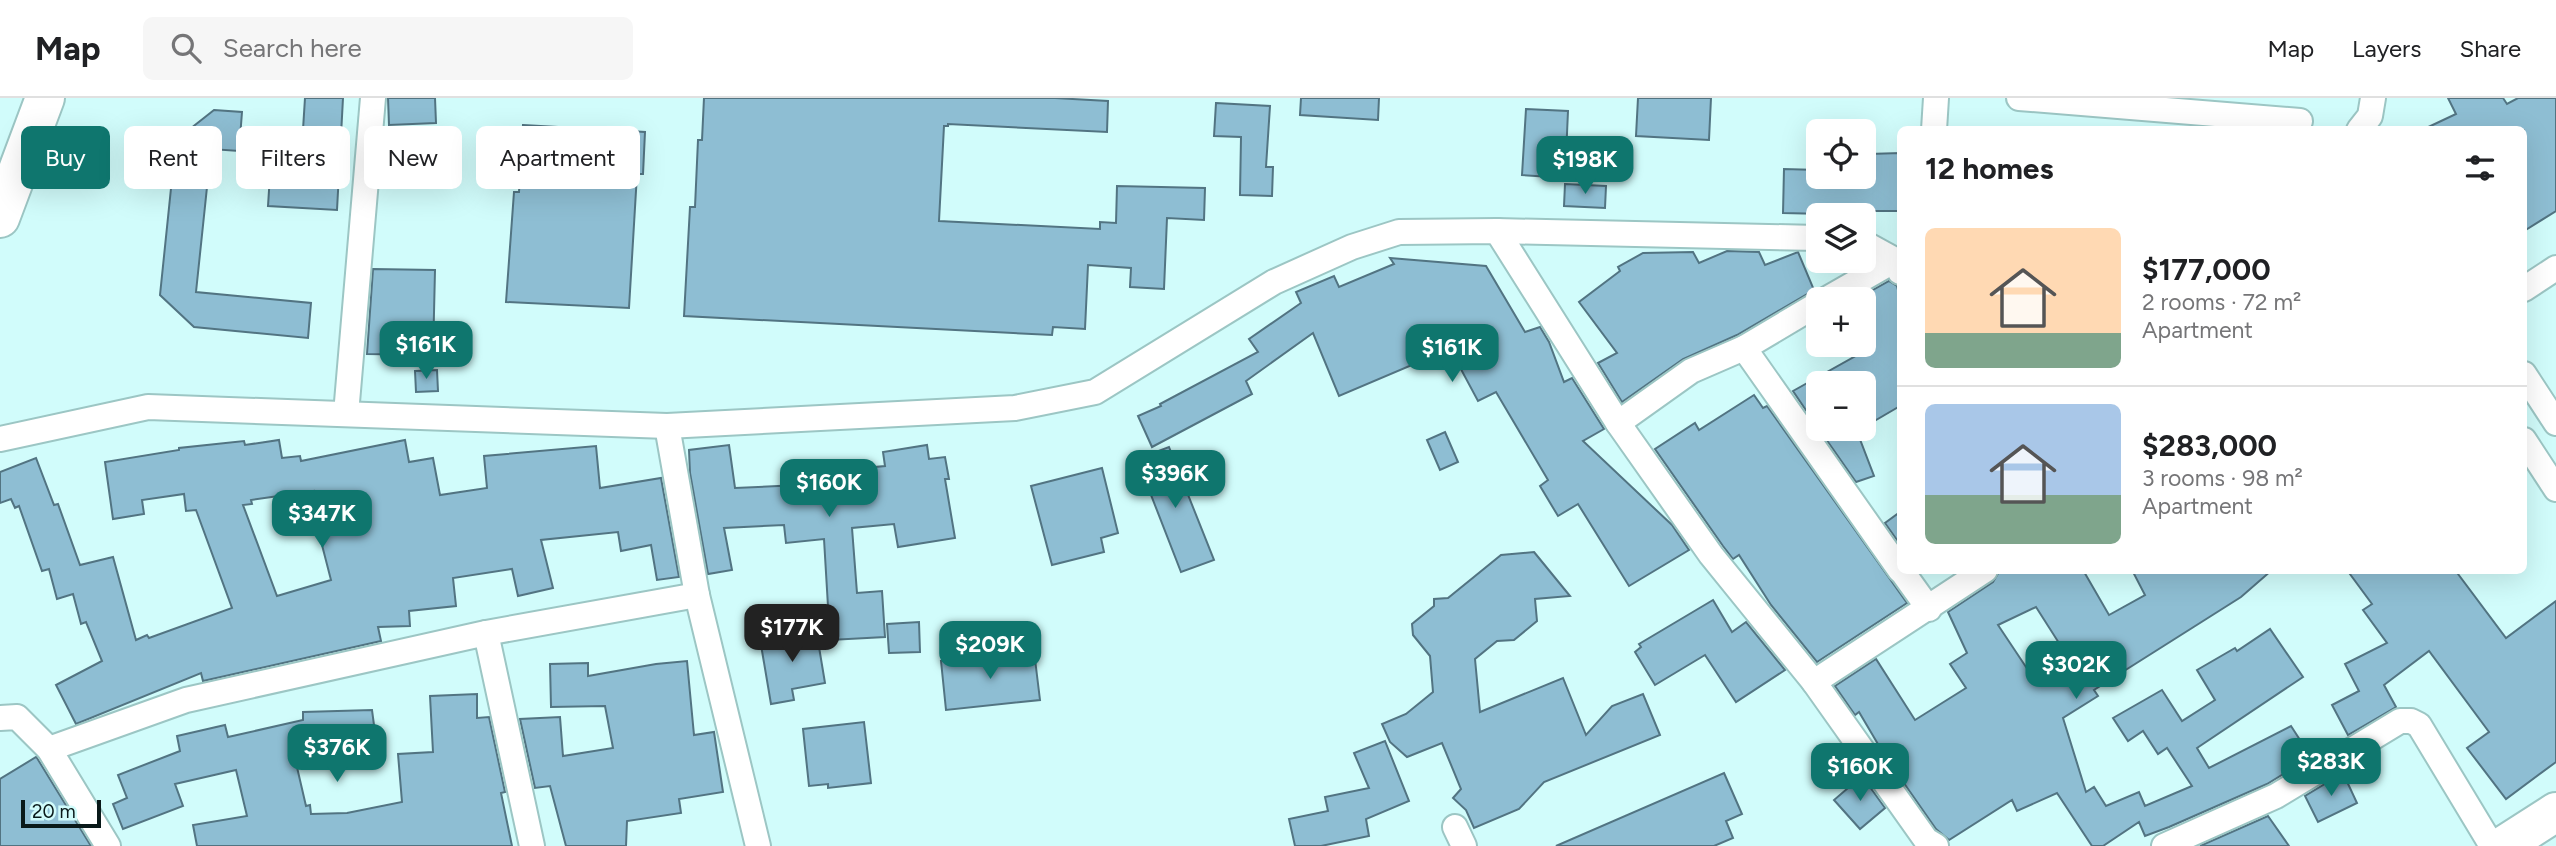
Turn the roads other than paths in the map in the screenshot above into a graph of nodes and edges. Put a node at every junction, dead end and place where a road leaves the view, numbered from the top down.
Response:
1 (45, 98) edge
2 (373, 98) edge
3 (1936, 98) edge
4 (2020, 98) edge
5 (2373, 98) edge
6 (2301, 116) edge
7 (1934, 126) edge
8 (2364, 126) edge
9 (0, 218) edge
10 (1497, 231) junction
11 (1806, 238) edge
12 (1876, 251) edge
13 (1897, 265) edge
14 (1897, 266) edge
15 (2556, 268) edge
16 (1853, 287) edge
17 (2527, 287) edge
18 (1806, 311) edge
19 (1744, 348) junction
20 (2527, 379) edge
21 (346, 414) junction
22 (1618, 423) junction
23 (2556, 423) edge
24 (667, 426) junction
25 (0, 439) edge
26 (2527, 445) edge
27 (2556, 489) edge
28 (1897, 564) edge
29 (1904, 574) edge
30 (1979, 574) edge
31 (697, 596) junction
32 (1929, 609) junction
33 (485, 634) junction
34 (1814, 682) junction
35 (0, 718) edge
36 (49, 749) junction
37 (2556, 812) edge
38 (108, 846) edge
39 (532, 846) edge
40 (758, 846) edge
41 (1936, 846) edge
42 (2164, 846) edge
43 (2492, 846) edge
44 (2503, 846) edge

1 - 9 main road
2 - 21 street
3 - 7 street
4 - 6 street
5 - 8 street
10 - 11 street
10 - 22 street
10 - 24 street
12 - 13 street
14 - 16 street
15 - 17 street
18 - 19 street
19 - 22 street
19 - 28 street
20 - 23 street
21 - 24 street
21 - 25 street
22 - 34 street
24 - 31 street
26 - 27 street
29 - 32 street
30 - 32 street
31 - 33 street
31 - 40 street
32 - 34 street
33 - 36 street
33 - 39 street
34 - 41 street
35 - 36 street
36 - 38 street
37 - 44 main road
42 - 43 street

